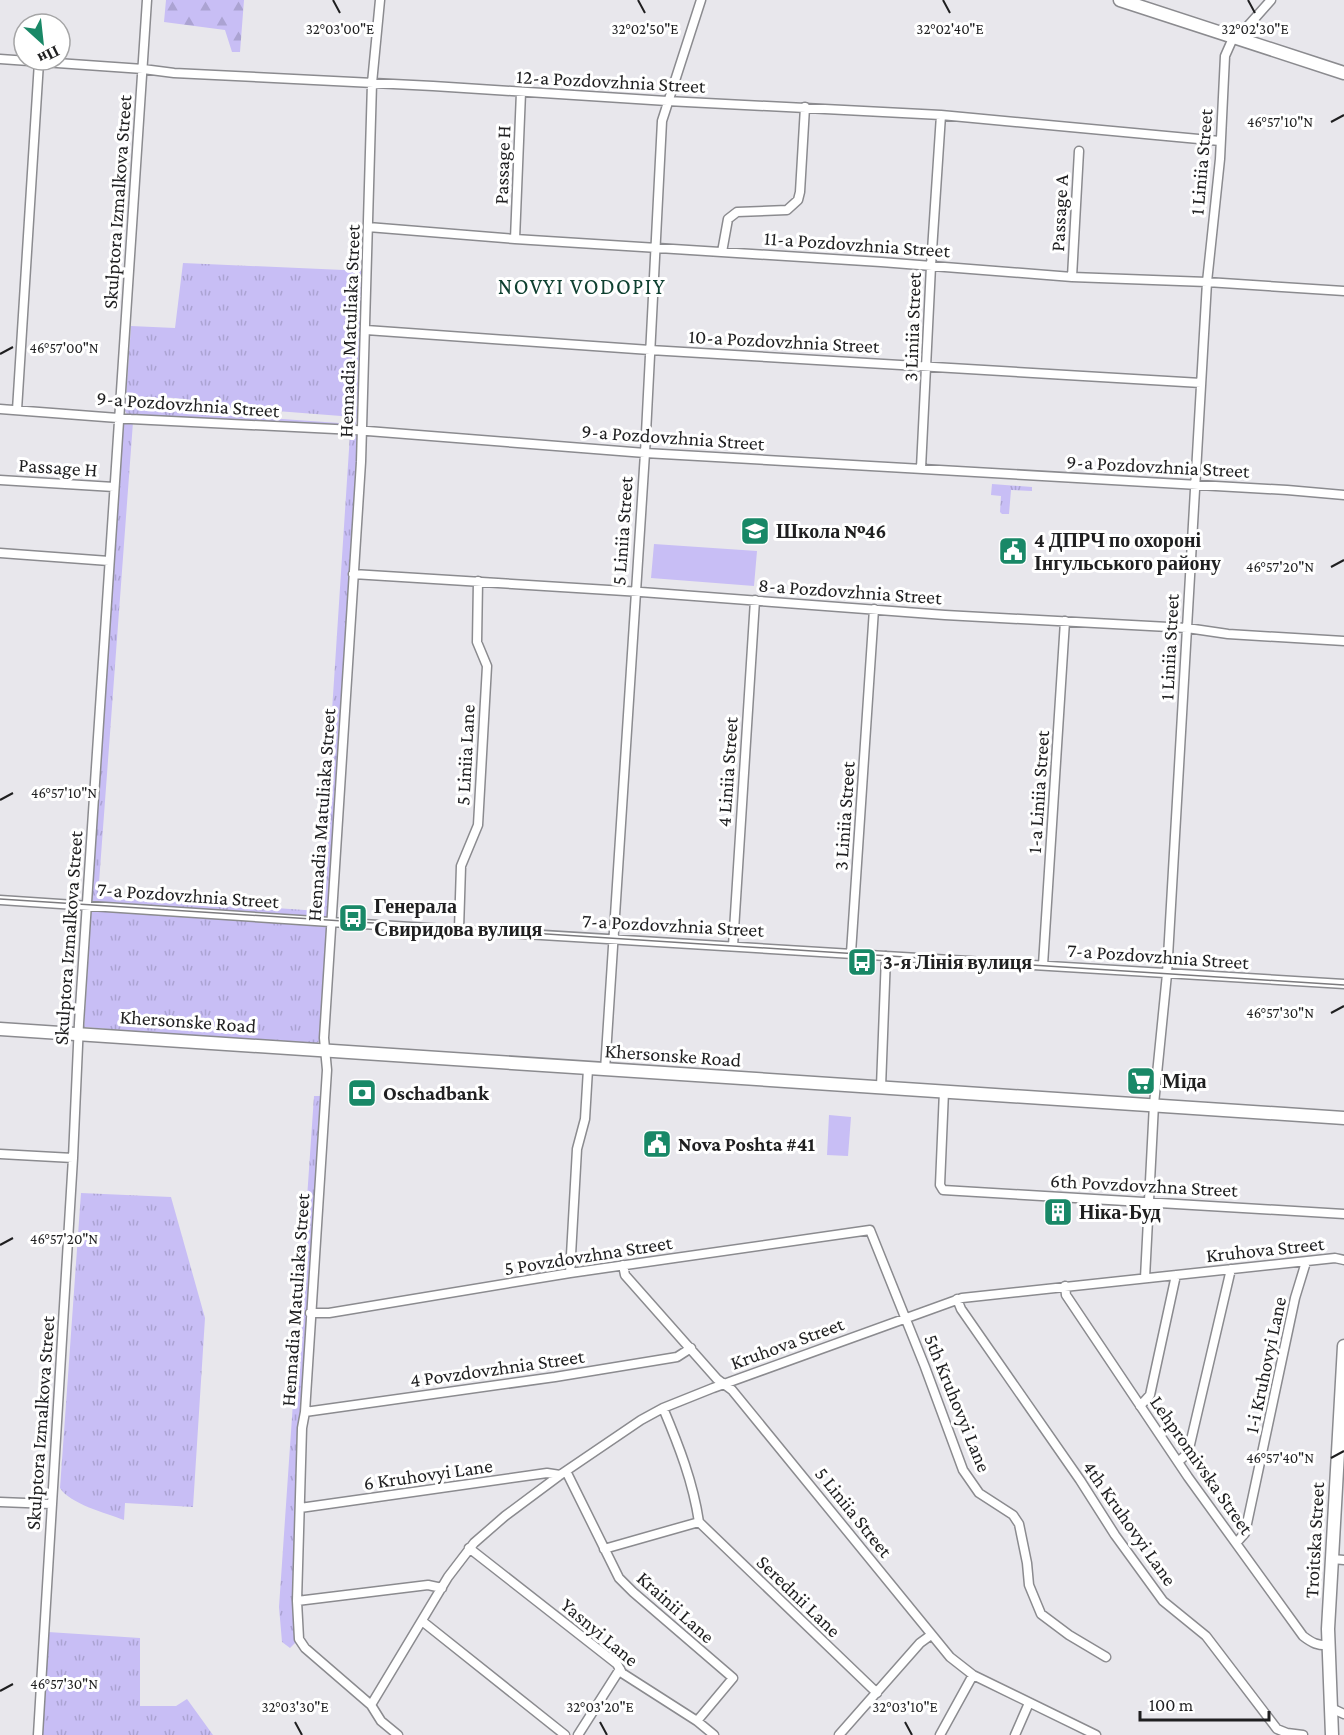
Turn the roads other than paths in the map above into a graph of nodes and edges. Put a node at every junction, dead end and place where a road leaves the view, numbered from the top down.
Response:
1 (147, 0) edge
2 (380, 0) edge
3 (700, 0) edge
4 (1120, 0) edge
5 (1271, 0) edge
6 (1233, 38) junction
7 (72, 64) edge
8 (143, 69) junction
9 (38, 72) edge
10 (1344, 73) edge
11 (372, 83) junction
12 (521, 92) junction
13 (667, 101) junction
14 (805, 107) junction
15 (941, 115) junction
16 (1220, 141) junction
17 (1079, 151) dead end
18 (368, 227) junction
19 (515, 239) junction
20 (655, 248) junction
21 (723, 252) junction
22 (931, 266) junction
23 (1072, 277) junction
24 (1207, 282) junction
25 (1344, 291) edge
26 (366, 330) junction
27 (650, 350) junction
28 (927, 366) junction
29 (1201, 383) junction
30 (0, 409) edge
31 (17, 410) junction
32 (119, 416) junction
33 (362, 431) junction
34 (645, 453) junction
35 (921, 468) junction
36 (0, 480) edge
37 (1194, 486) junction
38 (114, 487) junction
39 (1344, 495) edge
40 (0, 553) edge
41 (109, 561) junction
42 (354, 574) junction
43 (478, 581) junction
44 (634, 592) junction
45 (755, 600) junction
46 (874, 609) junction
47 (1065, 621) junction
48 (1186, 627) junction
49 (1344, 641) edge
50 (0, 900) edge
51 (87, 904) junction
52 (330, 922) junction
53 (459, 929) junction
54 (614, 938) junction
55 (733, 945) junction
56 (851, 953) junction
57 (886, 956) junction
58 (1043, 965) junction
59 (1167, 974) junction
60 (1344, 984) edge
61 (0, 1029) edge
62 (79, 1034) junction
63 (325, 1050) junction
64 (588, 1069) junction
65 (605, 1070) junction
66 (881, 1087) junction
67 (944, 1091) junction
68 (1154, 1104) junction
69 (1344, 1118) edge
70 (0, 1154) edge
71 (74, 1158) junction
72 (1149, 1203) junction
73 (1344, 1214) edge
74 (870, 1230) joint
75 (1344, 1260) edge
76 (1306, 1262) junction
77 (623, 1265) junction
78 (1231, 1269) junction
79 (570, 1273) junction
80 (1176, 1275) junction
81 (1145, 1278) junction
82 (1065, 1286) junction
83 (957, 1299) junction
84 (310, 1314) junction
85 (905, 1318) junction
86 (1344, 1346) edge
87 (691, 1348) junction
88 (725, 1384) junction
89 (1140, 1406) junction
90 (663, 1408) junction
91 (305, 1412) junction
92 (1178, 1462) junction
93 (563, 1473) junction
94 (0, 1502) edge
95 (51, 1504) junction
96 (300, 1508) junction
97 (699, 1522) junction
98 (1236, 1542) junction
99 (469, 1548) junction
100 (604, 1548) junction
101 (1338, 1560) edge
102 (441, 1588) junction
103 (297, 1601) junction
104 (422, 1621) junction
105 (931, 1635) junction
106 (1329, 1645) junction
107 (1106, 1657) dead end
108 (620, 1669) junction
109 (973, 1676) junction
110 (877, 1693) junction
111 (1029, 1703) junction
112 (371, 1705) junction
113 (1344, 1706) edge
114 (1331, 1708) junction
115 (1344, 1714) edge
116 (697, 1721) junction
117 (848, 1726) junction
118 (39, 1735) edge
119 (398, 1735) edge
120 (565, 1735) edge
121 (578, 1735) edge
122 (714, 1735) edge
123 (839, 1735) edge
124 (856, 1735) edge
125 (940, 1735) edge
126 (1015, 1735) edge
127 (1096, 1735) edge
128 (1303, 1735) edge
129 (1332, 1735) edge

1 - 8 street, Skulptora Izmalkova Street
2 - 11 street, Hennadia Matuliaka Street
3 - 13 street, 5 Liniia Street
4 - 6 main road
5 - 6 street
6 - 10 main road
6 - 16 street, 1 Liniia Street
7 - 8 street, 12-a Pozdovzhnia Street
8 - 11 street, 12-a Pozdovzhnia Street
8 - 32 street, Skulptora Izmalkova Street
9 - 31 street
11 - 12 street, 12-a Pozdovzhnia Street
11 - 18 street, Hennadia Matuliaka Street
12 - 13 street, 12-a Pozdovzhnia Street
12 - 19 street, Passage H
13 - 14 street, 12-a Pozdovzhnia Street
13 - 20 street, 5 Liniia Street
14 - 15 street, 12-a Pozdovzhnia Street
14 - 21 street
15 - 16 street, 12-a Pozdovzhnia Street
15 - 22 street, 3 Liniia Street
16 - 24 street, 1 Liniia Street
17 - 23 street, Passage A
18 - 19 street, 11-a Pozdovzhnia Street
18 - 26 street, Hennadia Matuliaka Street
19 - 20 street, 11-a Pozdovzhnia Street
20 - 21 street, 11-a Pozdovzhnia Street
20 - 27 street, 5 Liniia Street
21 - 22 street, 11-a Pozdovzhnia Street
22 - 23 street, 11-a Pozdovzhnia Street
22 - 28 street, 3 Liniia Street
23 - 24 street, 11-a Pozdovzhnia Street
24 - 25 street, 11-a Pozdovzhnia Street
24 - 29 street, 1 Liniia Street
26 - 27 street, 10-a Pozdovzhnia Street
26 - 33 street, Hennadia Matuliaka Street
27 - 28 street, 10-a Pozdovzhnia Street
27 - 34 street, 5 Liniia Street
28 - 29 street, 10-a Pozdovzhnia Street
28 - 35 street, 3 Liniia Street
29 - 37 street, 1 Liniia Street
30 - 31 street, 9-a Pozdovzhnia Street
31 - 32 street, 9-a Pozdovzhnia Street
32 - 33 street, 9-a Pozdovzhnia Street
32 - 38 street, Skulptora Izmalkova Street
33 - 34 street, 9-a Pozdovzhnia Street
33 - 42 street, Hennadia Matuliaka Street
34 - 35 street, 9-a Pozdovzhnia Street
34 - 44 street, 5 Liniia Street
35 - 37 street, 9-a Pozdovzhnia Street
36 - 38 street, Passage H
37 - 39 street, 9-a Pozdovzhnia Street
37 - 48 street, 1 Liniia Street
38 - 41 street, Skulptora Izmalkova Street
40 - 41 street
41 - 51 street, Skulptora Izmalkova Street
42 - 43 street, 8-a Pozdovzhnia Street
42 - 52 street, Hennadia Matuliaka Street
43 - 44 street, 8-a Pozdovzhnia Street
43 - 53 street, 5 Liniia Lane
44 - 45 street, 8-a Pozdovzhnia Street
44 - 54 street, 5 Liniia Street
45 - 46 street, 8-a Pozdovzhnia Street
45 - 55 street, 4 Liniia Street
46 - 47 street, 8-a Pozdovzhnia Street
46 - 56 street, 3 Liniia Street
47 - 48 street, 8-a Pozdovzhnia Street
47 - 58 street, 1-a Liniia Street
48 - 49 street, 8-a Pozdovzhnia Street
48 - 59 street, 1 Liniia Street
50 - 51 street, 7-a Pozdovzhnia Street
51 - 52 street, 7-a Pozdovzhnia Street
51 - 62 street, Skulptora Izmalkova Street
52 - 53 street, 7-a Pozdovzhnia Street
52 - 63 street, Hennadia Matuliaka Street
53 - 54 street, 7-a Pozdovzhnia Street
54 - 55 street, 7-a Pozdovzhnia Street
54 - 65 street, 5 Liniia Street
55 - 56 street, 7-a Pozdovzhnia Street
56 - 57 street, 7-a Pozdovzhnia Street
57 - 58 street, 7-a Pozdovzhnia Street
57 - 66 street
58 - 59 street, 7-a Pozdovzhnia Street
59 - 60 street, 7-a Pozdovzhnia Street
59 - 68 street, 1 Liniia Street
61 - 62 main road, Khersonske Road
62 - 63 main road, Khersonske Road
62 - 71 street, Skulptora Izmalkova Street
63 - 64 main road, Khersonske Road
63 - 84 street, Hennadia Matuliaka Street
64 - 65 main road, Khersonske Road
64 - 79 street
65 - 66 main road, Khersonske Road
66 - 67 main road, Khersonske Road
67 - 68 main road, Khersonske Road
67 - 72 street, 6th Povzdovzhna Street
68 - 69 main road, Khersonske Road
68 - 72 street, 1 Liniia Street
70 - 71 street
71 - 95 street, Skulptora Izmalkova Street
72 - 73 street, 6th Povzdovzhna Street
72 - 81 street, 1 Liniia Street
74 - 77 street, 5 Povzdovzhna Street
74 - 85 street, 5th Kruhovyi Lane
75 - 76 street, Kruhova Street
76 - 78 street, Kruhova Street
76 - 98 street, 1-i Kruhovyi Lane
77 - 79 street, 5 Povzdovzhna Street
77 - 87 street, 5 Liniia Street
78 - 80 street, Kruhova Street
78 - 92 street
79 - 84 street, 5 Povzdovzhna Street
80 - 81 street, Kruhova Street
80 - 89 street
81 - 82 street, Kruhova Street
82 - 83 street, Kruhova Street
82 - 89 street, Lehpromivska Street
83 - 85 street, Kruhova Street
83 - 128 street, 4th Kruhovyi Lane
84 - 91 street, Hennadia Matuliaka Street
85 - 88 street, Kruhova Street
85 - 107 street, 5th Kruhovyi Lane
86 - 101 main road, Troitska Street
87 - 88 street, 5 Liniia Street
87 - 91 street, 4 Povzdovzhnia Street
88 - 90 street, Kruhova Street
88 - 105 street, 5 Liniia Street
89 - 92 street, Lehpromivska Street
90 - 93 street, Kruhova Street
90 - 97 street
91 - 96 street, Hennadia Matuliaka Street
92 - 98 street, Lehpromivska Street
93 - 96 street, 6 Kruhovyi Lane
93 - 99 street, Kruhova Street
93 - 100 street, Krainii Lane
94 - 95 street
95 - 118 street, Skulptora Izmalkova Street
96 - 103 street, Hennadia Matuliaka Street
97 - 100 street
97 - 110 street, Serednii Lane
98 - 106 street, Lehpromivska Street
99 - 102 street, Kruhova Street
99 - 108 street, Yasnyi Lane
100 - 116 street, Krainii Lane
101 - 106 main road, Troitska Street
102 - 103 street
102 - 104 street, Kruhova Street
103 - 112 street, Hennadia Matuliaka Street
104 - 112 street, Kruhova Street
104 - 120 street
105 - 109 street, 5 Liniia Street
105 - 110 street
106 - 114 main road, Troitska Street
108 - 116 street, Yasnyi Lane
108 - 121 street
109 - 111 street, 5 Liniia Street
109 - 125 street
110 - 117 street
111 - 126 street
111 - 127 street, 5 Liniia Street
112 - 119 street
113 - 114 street
114 - 115 street
114 - 129 main road, Troitska Street
116 - 122 street, Yasnyi Lane
117 - 123 street
117 - 124 street

